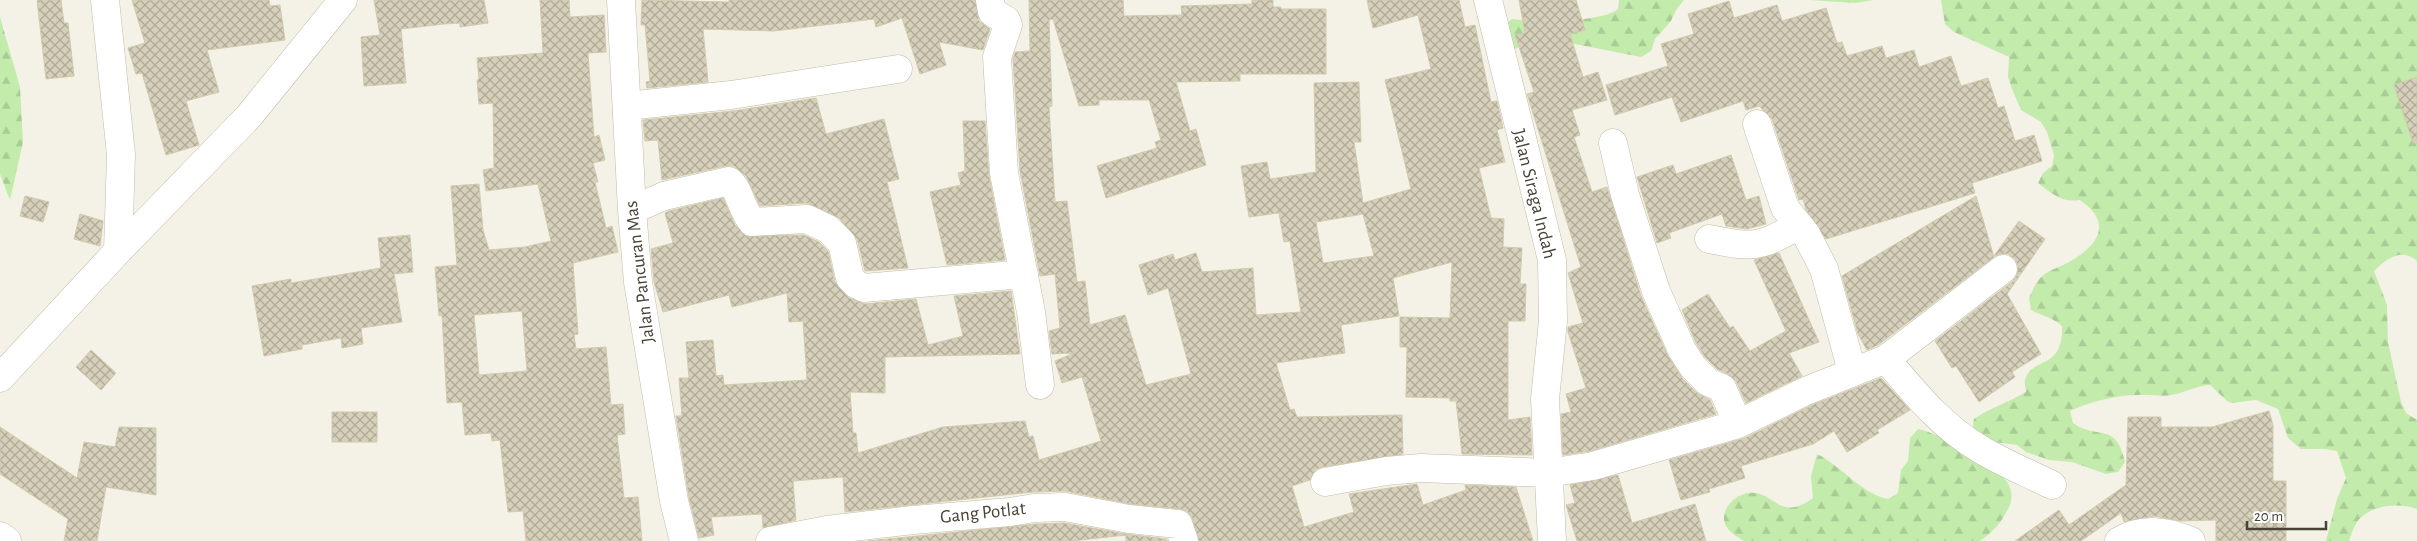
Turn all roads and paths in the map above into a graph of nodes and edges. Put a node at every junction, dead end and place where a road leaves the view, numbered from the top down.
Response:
1 (105, 0) edge
2 (343, 0) edge
3 (621, 0) edge
4 (990, 0) edge
5 (1488, 0) edge
6 (898, 69) dead end
7 (627, 106) junction
8 (1757, 124) dead end
9 (1613, 143) dead end
10 (632, 210) junction
11 (1799, 225) junction
12 (1709, 239) dead end
13 (118, 251) junction
14 (2003, 269) dead end
15 (1024, 274) junction
16 (1886, 359) junction
17 (1852, 371) junction
18 (0, 378) edge
19 (1040, 385) dead end
20 (1738, 424) junction
21 (1548, 473) junction
22 (1326, 482) dead end
23 (2052, 485) dead end
24 (0, 536) edge
25 (7, 541) edge
26 (684, 541) edge
27 (770, 541) edge
28 (1184, 541) edge
29 (1552, 541) edge
30 (2119, 541) edge
31 (2191, 541) edge

1 - 13 street
2 - 13 street
3 - 7 street, Jalan Pancuran Mas
4 - 15 street
5 - 21 street, Jalan Siraga Indah
6 - 7 street
7 - 10 street, Jalan Pancuran Mas
8 - 11 street
9 - 20 street
10 - 15 street
10 - 26 street, Jalan Pancuran Mas
11 - 12 street
11 - 17 street
13 - 18 street
14 - 16 street
15 - 19 street
16 - 17 street
16 - 23 street
17 - 20 street
20 - 21 street
21 - 22 street
21 - 29 street, Jalan Siraga Indah
24 - 25 street
27 - 28 street, Gang Potlat
30 - 31 street

